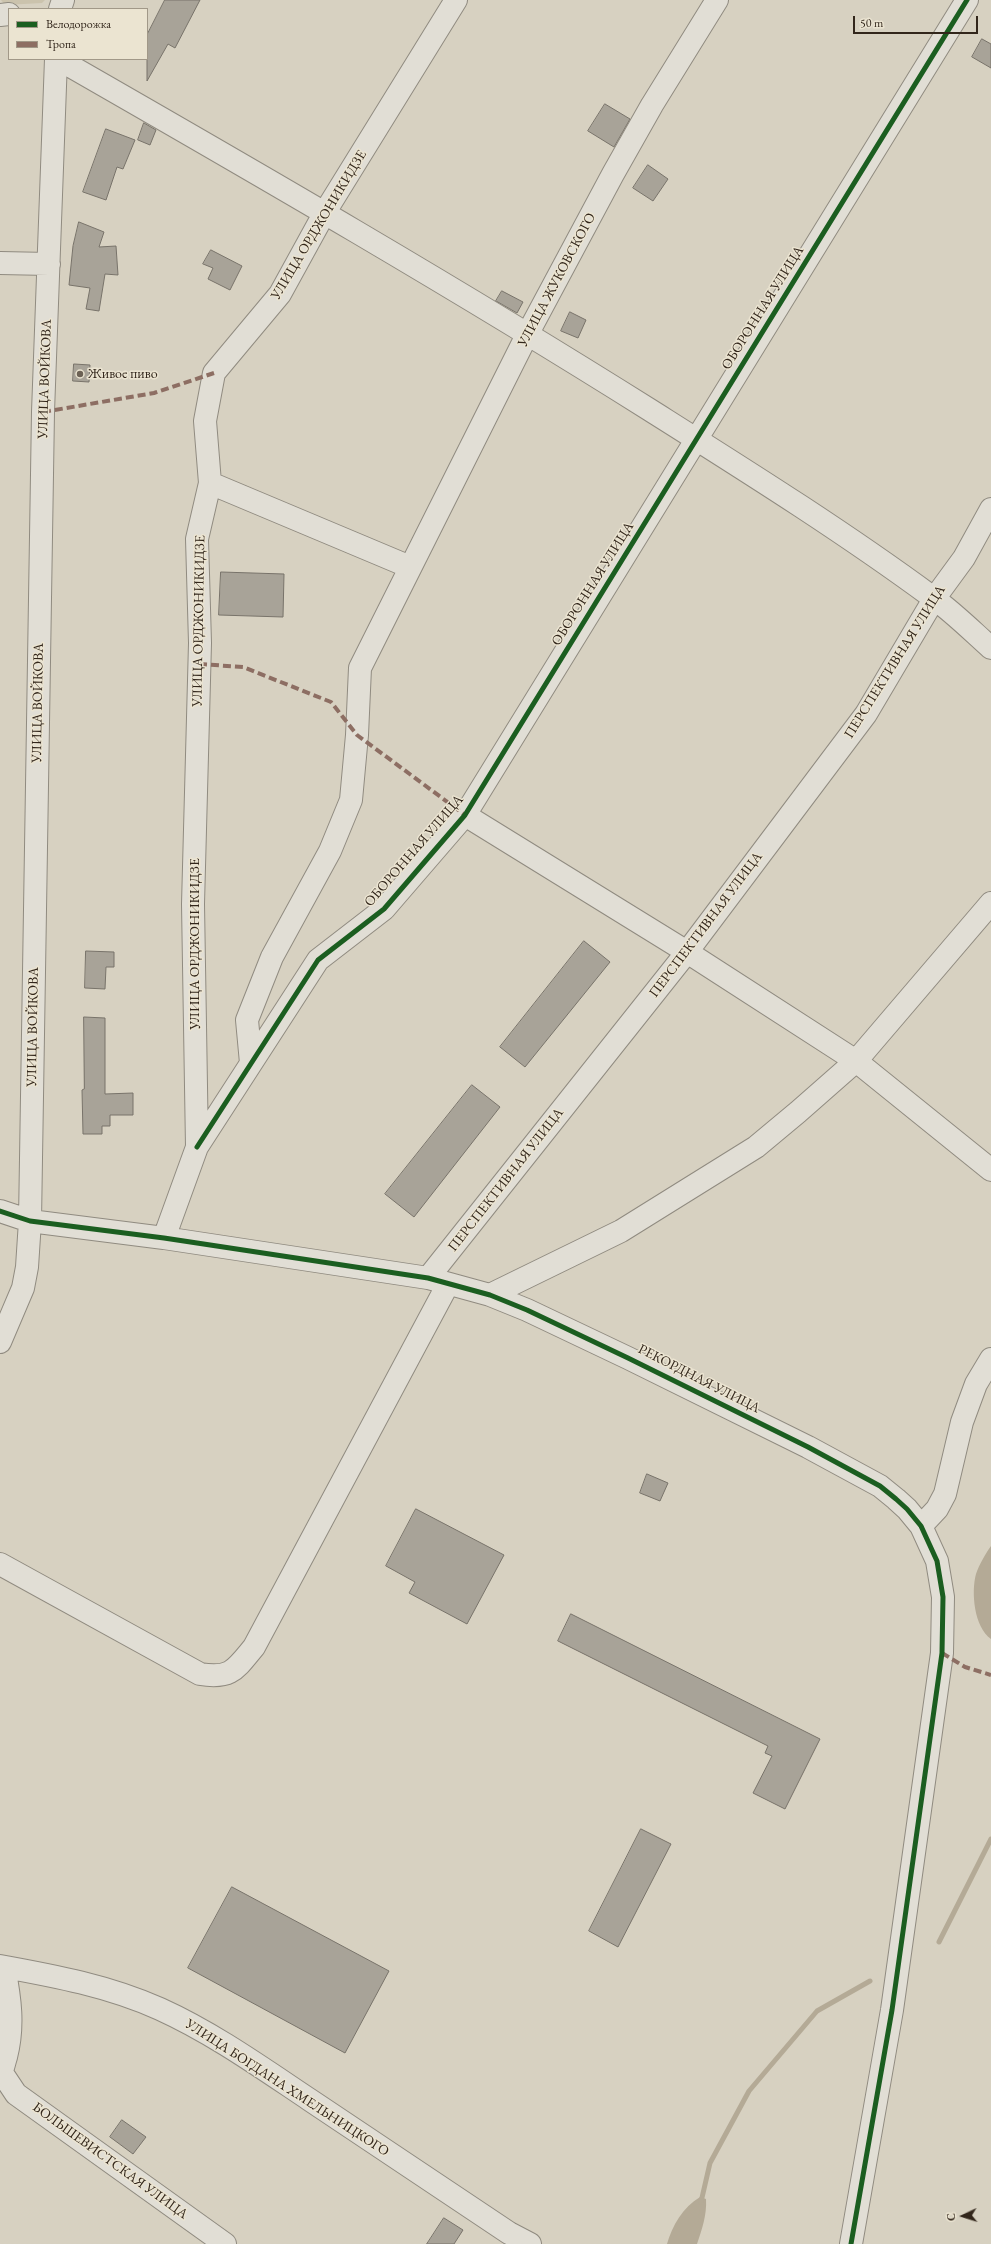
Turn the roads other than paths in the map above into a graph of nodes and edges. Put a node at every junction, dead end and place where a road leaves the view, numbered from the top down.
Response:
1 (456, 0) edge
2 (717, 0) edge
3 (967, 0) edge
4 (57, 60) edge
5 (59, 60) edge
6 (325, 212) junction
7 (0, 263) edge
8 (49, 264) junction
9 (528, 333) junction
10 (696, 439) junction
11 (210, 483) junction
12 (991, 509) edge
13 (991, 538) edge
14 (964, 558) junction
15 (410, 567) junction
16 (934, 599) junction
17 (991, 648) edge
18 (465, 815) junction
19 (991, 903) edge
20 (687, 952) junction
21 (856, 1061) junction
22 (251, 1063) junction
23 (197, 1147) junction
24 (991, 1170) edge
25 (0, 1212) edge
26 (30, 1221) junction
27 (164, 1238) junction
28 (438, 1281) junction
29 (490, 1295) junction
30 (2, 1331) edge
31 (991, 1359) edge
32 (921, 1526) junction
33 (0, 1564) edge
34 (2, 1966) edge
35 (1, 2074) edge
36 (505, 2238) edge
37 (225, 2244) edge
38 (530, 2244) edge
39 (851, 2244) edge

1 - 6 street, УЛИЦА ОРДЖОНИКИДЗЕ
2 - 9 street, УЛИЦА ЖУКОВСКОГО
3 - 10 street, ОБОРОННАЯ УЛИЦА
4 - 8 street, УЛИЦА ВОЙКОВА
5 - 6 street
6 - 9 street
6 - 11 street, УЛИЦА ОРДЖОНИКИДЗЕ
7 - 8 street
8 - 26 street, УЛИЦА ВОЙКОВА
9 - 10 street
9 - 15 street, УЛИЦА ЖУКОВСКОГО
10 - 16 street
10 - 18 street, ОБОРОННАЯ УЛИЦА
11 - 15 street
11 - 23 street, УЛИЦА ОРДЖОНИКИДЗЕ
12 - 14 street, ПЕРСПЕКТИВНАЯ УЛИЦА
13 - 14 street, ПЕРСПЕКТИВНАЯ УЛИЦА
14 - 16 street, ПЕРСПЕКТИВНАЯ УЛИЦА
15 - 22 street, УЛИЦА ЖУКОВСКОГО
16 - 17 street
16 - 20 street, ПЕРСПЕКТИВНАЯ УЛИЦА
18 - 20 street
18 - 22 street, ОБОРОННАЯ УЛИЦА
19 - 21 street
20 - 21 street
20 - 28 street, ПЕРСПЕКТИВНАЯ УЛИЦА
21 - 24 street
21 - 29 street
22 - 23 street, ОБОРОННАЯ УЛИЦА
23 - 27 street, УЛИЦА ОРДЖОНИКИДЗЕ
25 - 26 street, РЕКОРДНАЯ УЛИЦА
26 - 27 street, РЕКОРДНАЯ УЛИЦА
26 - 30 street, УЛИЦА ВОЙКОВА
27 - 28 street, РЕКОРДНАЯ УЛИЦА
28 - 29 street, РЕКОРДНАЯ УЛИЦА
28 - 33 street, ПЕРСПЕКТИВНАЯ УЛИЦА
29 - 32 street, РЕКОРДНАЯ УЛИЦА
31 - 32 street
32 - 39 street, РЕКОРДНАЯ УЛИЦА
34 - 35 street
34 - 36 street, УЛИЦА БОГДАНА ХМЕЛЬНИЦКОГО
35 - 37 street, БОЛЬШЕВИСТСКАЯ УЛИЦА
36 - 38 street, УЛИЦА БОГДАНА ХМЕЛЬНИЦКОГО

